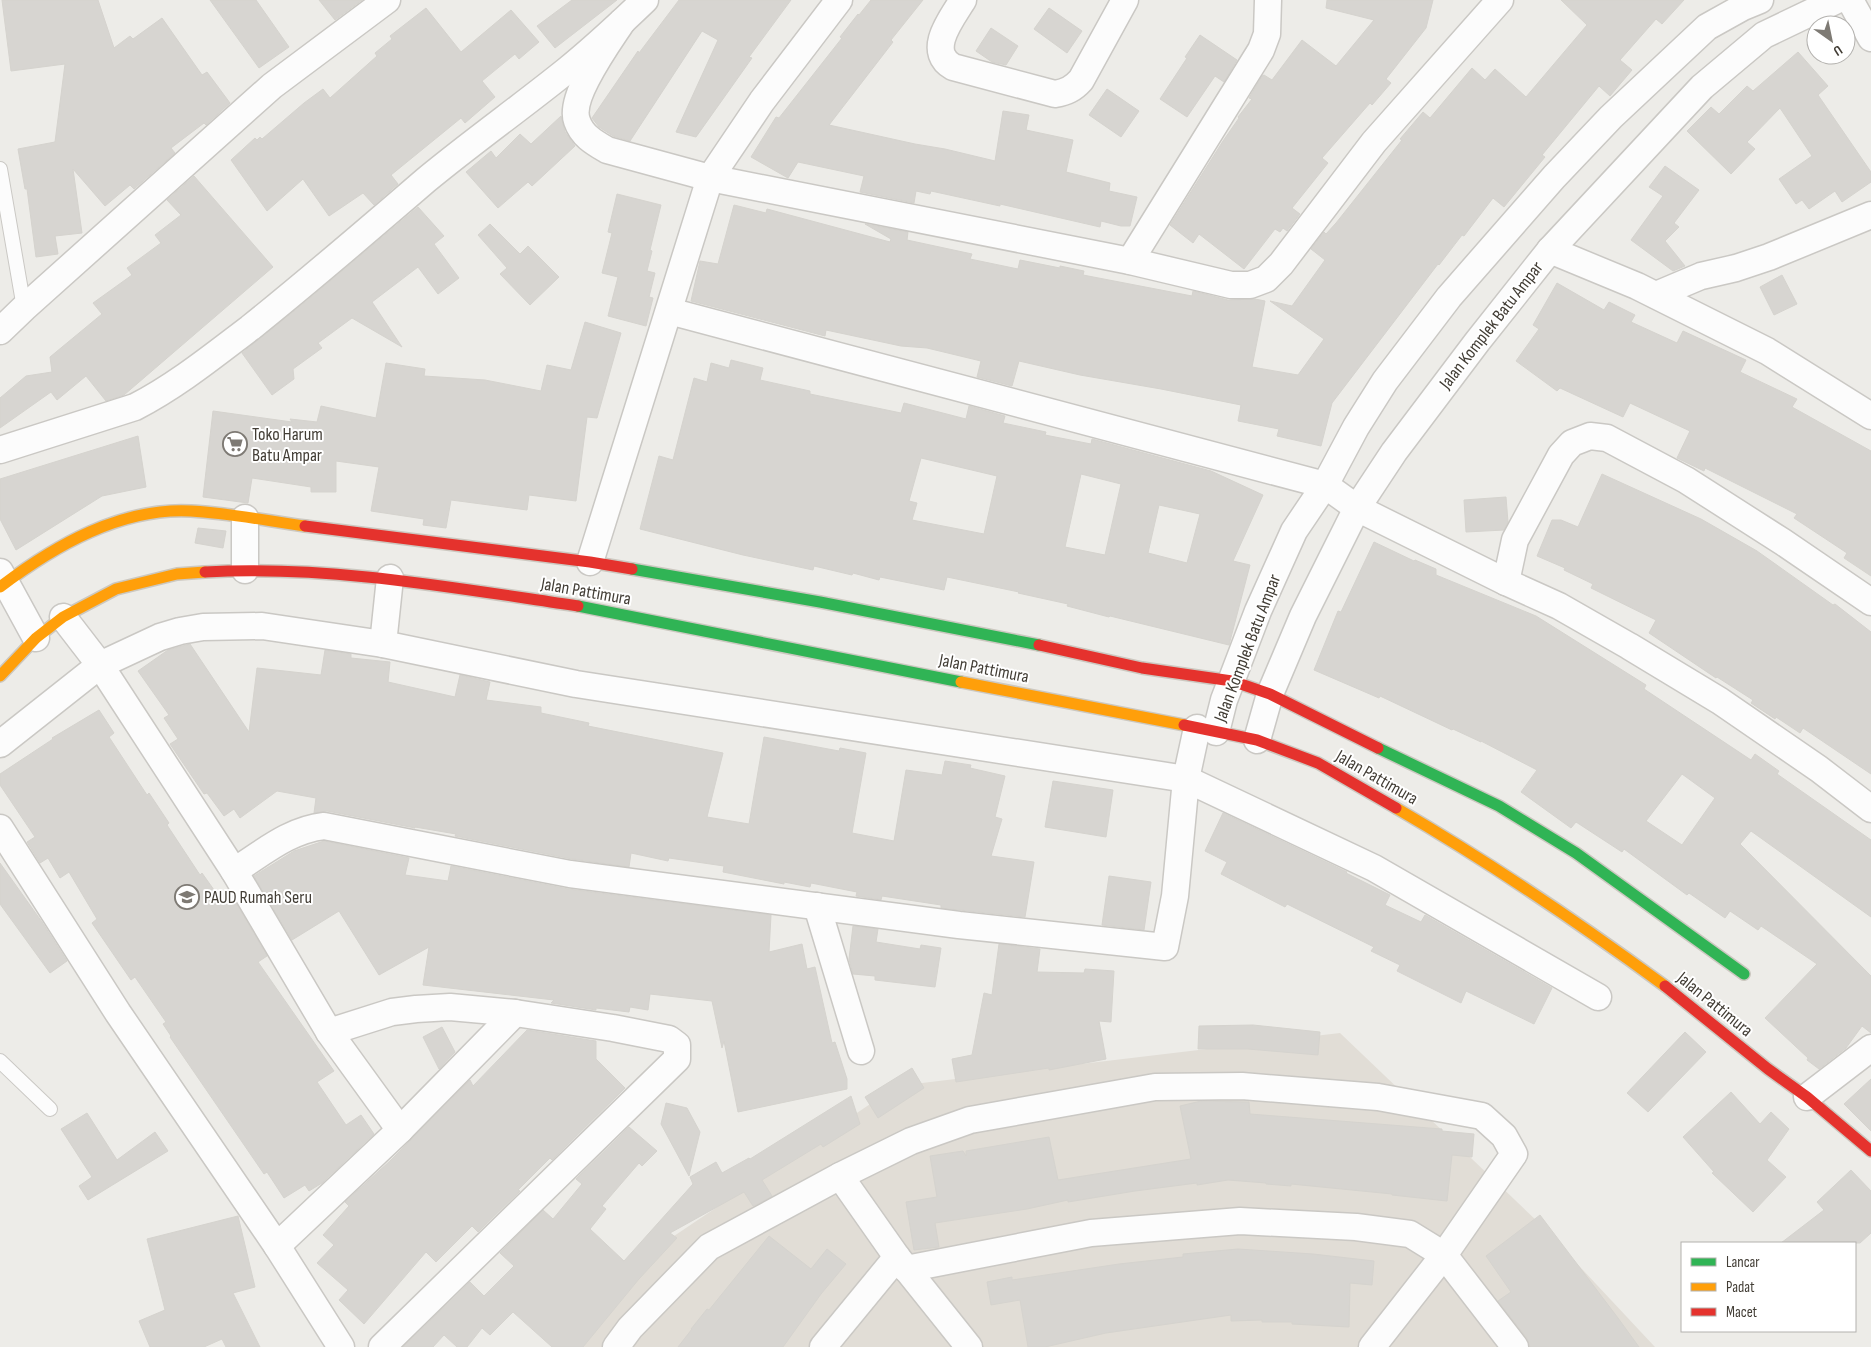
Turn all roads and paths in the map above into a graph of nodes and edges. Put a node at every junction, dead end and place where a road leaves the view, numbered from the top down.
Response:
1 (387, 0) edge
2 (644, 0) edge
3 (839, 0) edge
4 (963, 0) edge
5 (1125, 0) edge
6 (1268, 0) edge
7 (1500, 0) edge
8 (1760, 0) edge
9 (1837, 0) edge
10 (1850, 0) edge
11 (622, 22) junction
12 (1871, 38) edge
13 (0, 169) edge
14 (710, 178) junction
15 (1871, 215) edge
16 (1550, 250) junction
17 (1130, 261) junction
18 (1656, 295) junction
19 (24, 308) junction
20 (669, 311) junction
21 (0, 332) edge
22 (1871, 416) edge
23 (0, 450) edge
24 (1324, 485) junction
25 (1357, 508) junction
26 (245, 518) junction
27 (590, 562) junction
28 (245, 570) junction
29 (390, 578) junction
30 (2, 580) edge
31 (1506, 582) junction
32 (1871, 602) edge
33 (64, 617) junction
34 (36, 638) junction
35 (383, 644) junction
36 (100, 665) junction
37 (0, 676) edge
38 (1232, 681) junction
39 (1270, 694) junction
40 (1206, 730) junction
41 (1257, 740) junction
42 (0, 744) edge
43 (1186, 779) junction
44 (1871, 809) edge
45 (0, 828) edge
46 (234, 871) junction
47 (817, 906) junction
48 (1744, 974) dead end
49 (1598, 997) dead end
50 (515, 1013) junction
51 (329, 1032) junction
52 (1871, 1048) edge
53 (861, 1051) dead end
54 (0, 1061) edge
55 (1807, 1097) junction
56 (50, 1109) dead end
57 (400, 1130) junction
58 (1871, 1151) edge
59 (840, 1176) junction
60 (277, 1246) junction
61 (1444, 1255) junction
62 (902, 1263) junction
63 (342, 1347) edge
64 (382, 1347) edge
65 (616, 1347) edge
66 (823, 1347) edge
67 (969, 1347) edge
68 (1372, 1347) edge
69 (1516, 1347) edge

1 - 19 street
2 - 11 street
3 - 14 street
4 - 5 street
6 - 17 street
7 - 17 street
8 - 24 street, Jalan Komplek Batu Ampar
9 - 16 street, Jalan Komplek Batu Ampar
10 - 12 street
11 - 14 street
11 - 23 street
13 - 19 lane
14 - 17 street
14 - 20 street
15 - 18 street
16 - 18 street
16 - 25 street, Jalan Komplek Batu Ampar
18 - 22 street
19 - 21 street
20 - 24 street
20 - 27 street
24 - 25 street
24 - 38 street, Jalan Komplek Batu Ampar
25 - 31 street
25 - 39 street, Jalan Komplek Batu Ampar
26 - 27 street
26 - 28 street
26 - 30 street
27 - 38 street
28 - 29 street, Jalan Pattimura
28 - 33 street, Jalan Pattimura
29 - 35 street
29 - 40 street, Jalan Pattimura
30 - 34 street
31 - 32 street
31 - 44 street
33 - 34 street, Jalan Pattimura
33 - 36 street
34 - 37 street, Jalan Pattimura
35 - 36 street
35 - 43 street
36 - 42 street
36 - 46 street
38 - 39 street
38 - 40 street, Jalan Komplek Batu Ampar
39 - 41 street, Jalan Komplek Batu Ampar
39 - 48 street
40 - 41 street, Jalan Pattimura
40 - 43 street, Jalan Komplek Batu Ampar
41 - 55 street, Jalan Pattimura
43 - 47 street, Jalan Komplek Batu Ampar
43 - 49 street
45 - 60 street
46 - 47 street
46 - 51 street
47 - 53 street
50 - 51 street
50 - 57 street
50 - 64 street
51 - 57 street
52 - 55 street
54 - 56 lane
55 - 58 street, Jalan Pattimura
57 - 60 street
59 - 61 street
59 - 62 street
59 - 65 street
60 - 63 street
61 - 62 street
61 - 68 street
61 - 69 street
62 - 66 street
62 - 67 street

